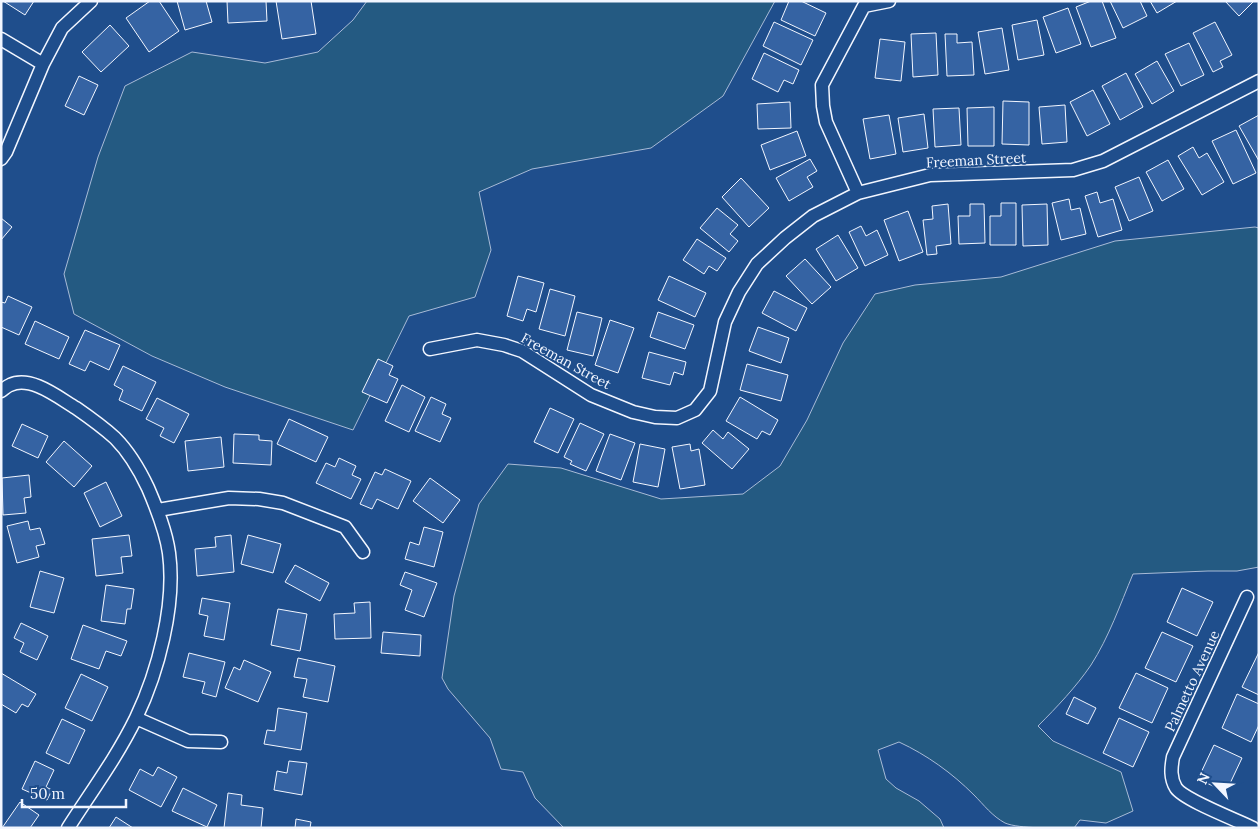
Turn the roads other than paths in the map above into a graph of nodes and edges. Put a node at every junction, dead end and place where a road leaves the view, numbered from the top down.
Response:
1 (91, 1) edge
2 (889, 1) edge
3 (1, 39) edge
4 (43, 64) junction
5 (1259, 81) edge
6 (1, 159) edge
7 (858, 193) junction
8 (430, 349) dead end
9 (1, 391) edge
10 (158, 510) junction
11 (363, 552) dead end
12 (1247, 597) dead end
13 (136, 718) junction
14 (221, 742) dead end
15 (68, 828) edge
16 (1253, 828) edge

1 - 4 street
2 - 7 street
3 - 4 street
4 - 6 street
5 - 7 street, Freeman Street
7 - 8 street, Freeman Street
9 - 10 street
10 - 11 street
10 - 13 street
12 - 16 street, Palmetto Avenue
13 - 14 street
13 - 15 street

